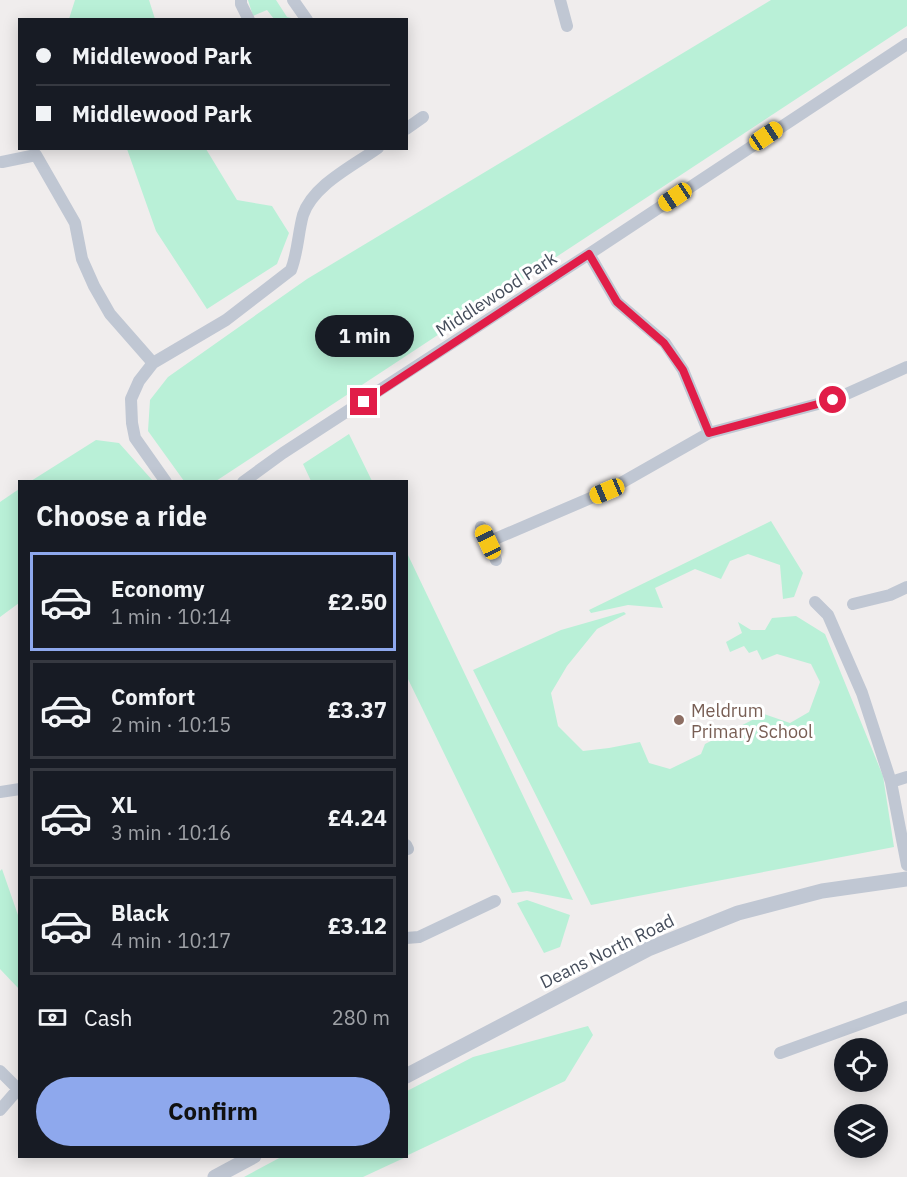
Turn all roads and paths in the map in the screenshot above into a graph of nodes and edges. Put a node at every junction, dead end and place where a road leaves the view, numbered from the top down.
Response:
1 (241, 0) edge
2 (293, 0) edge
3 (560, 0) edge
4 (248, 18) edge
5 (306, 18) edge
6 (567, 26) dead end
7 (907, 44) edge
8 (423, 117) dead end
9 (408, 128) edge
10 (375, 150) edge
11 (38, 152) edge
12 (2, 162) dead end
13 (589, 254) junction
14 (153, 363) junction
15 (907, 367) edge
16 (709, 433) junction
17 (165, 480) edge
18 (246, 480) edge
19 (481, 527) dead end
20 (488, 542) junction
21 (496, 560) dead end
22 (907, 587) edge
23 (815, 602) dead end
24 (853, 604) dead end
25 (907, 777) edge
26 (891, 782) junction
27 (18, 789) edge
28 (0, 792) edge
29 (907, 865) edge
30 (907, 879) edge
31 (495, 901) dead end
32 (408, 938) edge
33 (907, 1006) edge
34 (780, 1053) dead end
35 (0, 1071) edge
36 (408, 1075) edge
37 (18, 1087) edge
38 (18, 1089) edge
39 (0, 1110) edge
40 (250, 1158) edge
41 (215, 1177) edge

1 - 4 street
2 - 5 street
3 - 6 street
7 - 13 street, Middlewood Park
8 - 9 street
10 - 14 street
11 - 12 street
11 - 14 street
13 - 16 street
13 - 18 street, Middlewood Park
14 - 17 street
15 - 16 street
16 - 20 street
19 - 20 street
20 - 21 street
22 - 24 street
23 - 26 street
25 - 26 street
26 - 29 street
27 - 28 street
30 - 36 street, Deans North Road
31 - 32 street
33 - 34 street
35 - 37 street
38 - 39 street
40 - 41 street

